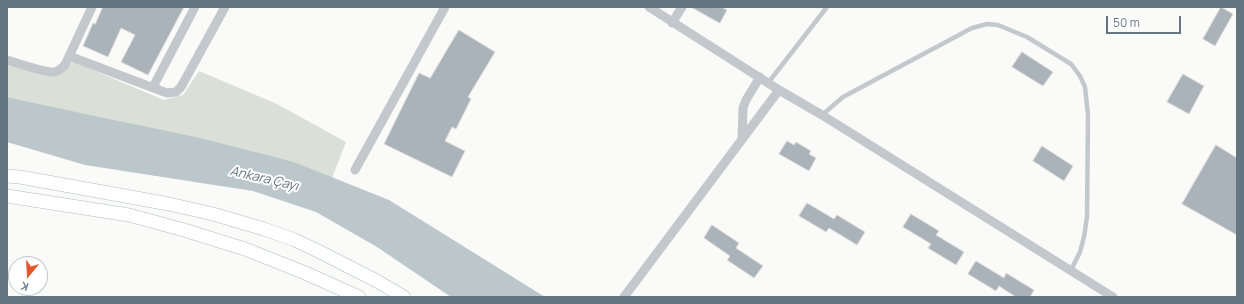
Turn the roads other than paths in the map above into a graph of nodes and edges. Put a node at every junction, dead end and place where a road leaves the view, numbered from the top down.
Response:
1 (92, 7) edge
2 (195, 7) edge
3 (225, 7) edge
4 (445, 7) edge
5 (649, 7) edge
6 (682, 7) edge
7 (827, 7) edge
8 (672, 23) junction
9 (69, 56) junction
10 (7, 60) edge
11 (760, 78) junction
12 (768, 83) junction
13 (152, 87) junction
14 (779, 90) junction
15 (822, 115) junction
16 (742, 140) junction
17 (355, 170) dead end
18 (7, 176) edge
19 (7, 196) edge
20 (1071, 270) junction
21 (359, 297) edge
22 (404, 297) edge
23 (624, 297) edge
24 (1113, 297) edge

1 - 9 street
2 - 13 street
3 - 13 street
4 - 17 street
5 - 8 street
6 - 8 street
7 - 12 lane
8 - 11 street
9 - 10 street
9 - 13 street
11 - 12 street
11 - 16 street
12 - 14 street
14 - 15 street
14 - 16 street
15 - 20 street
15 - 20 lane
16 - 23 street
18 - 22 main road
19 - 21 main road
20 - 24 street

